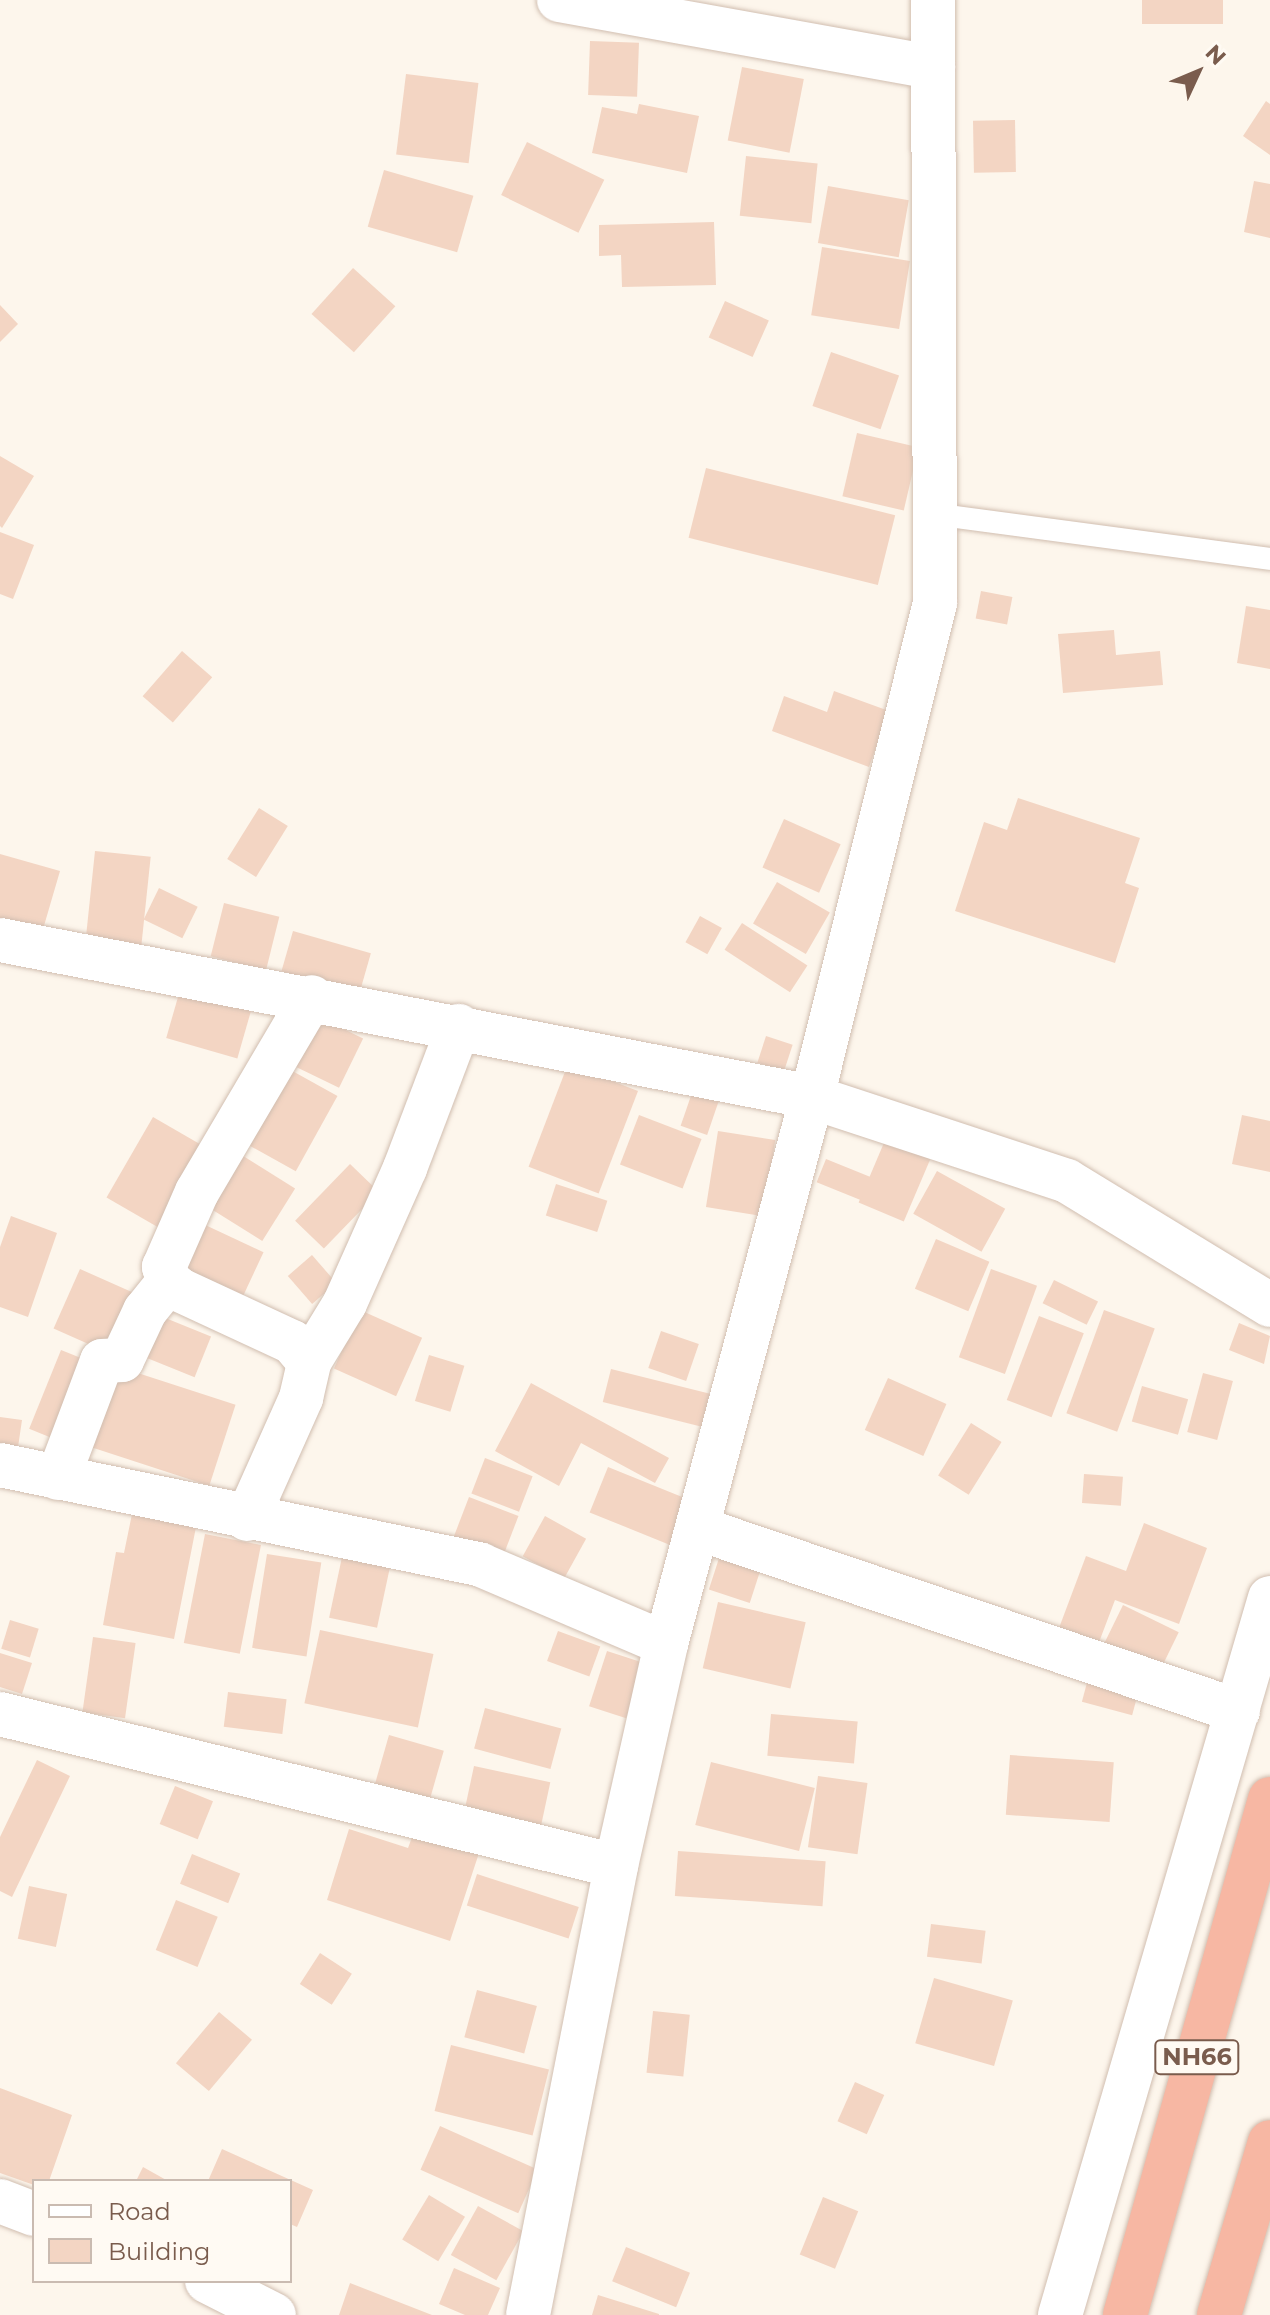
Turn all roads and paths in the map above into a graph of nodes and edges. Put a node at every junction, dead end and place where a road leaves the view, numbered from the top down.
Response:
1 (563, 0) edge
2 (933, 0) edge
3 (933, 67) junction
4 (934, 514) junction
5 (1270, 559) edge
6 (0, 940) edge
7 (312, 997) junction
8 (459, 1026) junction
9 (812, 1097) junction
10 (169, 1281) junction
11 (1270, 1305) edge
12 (309, 1362) junction
13 (0, 1465) edge
14 (58, 1478) junction
15 (247, 1519) junction
16 (697, 1528) junction
17 (1270, 1598) edge
18 (666, 1644) junction
19 (1238, 1711) junction
20 (0, 1714) edge
21 (1270, 1799) edge
22 (616, 1866) junction
23 (1270, 2142) edge
24 (0, 2201) edge
25 (32, 2213) edge
26 (211, 2283) edge
27 (274, 2315) edge
28 (528, 2315) edge
29 (1060, 2315) edge
30 (1125, 2315) edge
31 (1219, 2315) edge

1 - 3 street
2 - 3 street
3 - 4 street
4 - 5 lane
4 - 9 street
6 - 7 street
7 - 8 street
7 - 10 street
8 - 9 street
8 - 12 street
9 - 11 street
9 - 16 street
10 - 12 street
10 - 14 street
12 - 15 street
13 - 14 street
14 - 15 street
15 - 18 street
16 - 18 street
16 - 19 street
17 - 19 street
18 - 22 street
19 - 29 street
20 - 22 street
21 - 30 highway, NH66
22 - 28 street
23 - 31 highway
24 - 25 street
26 - 27 street

